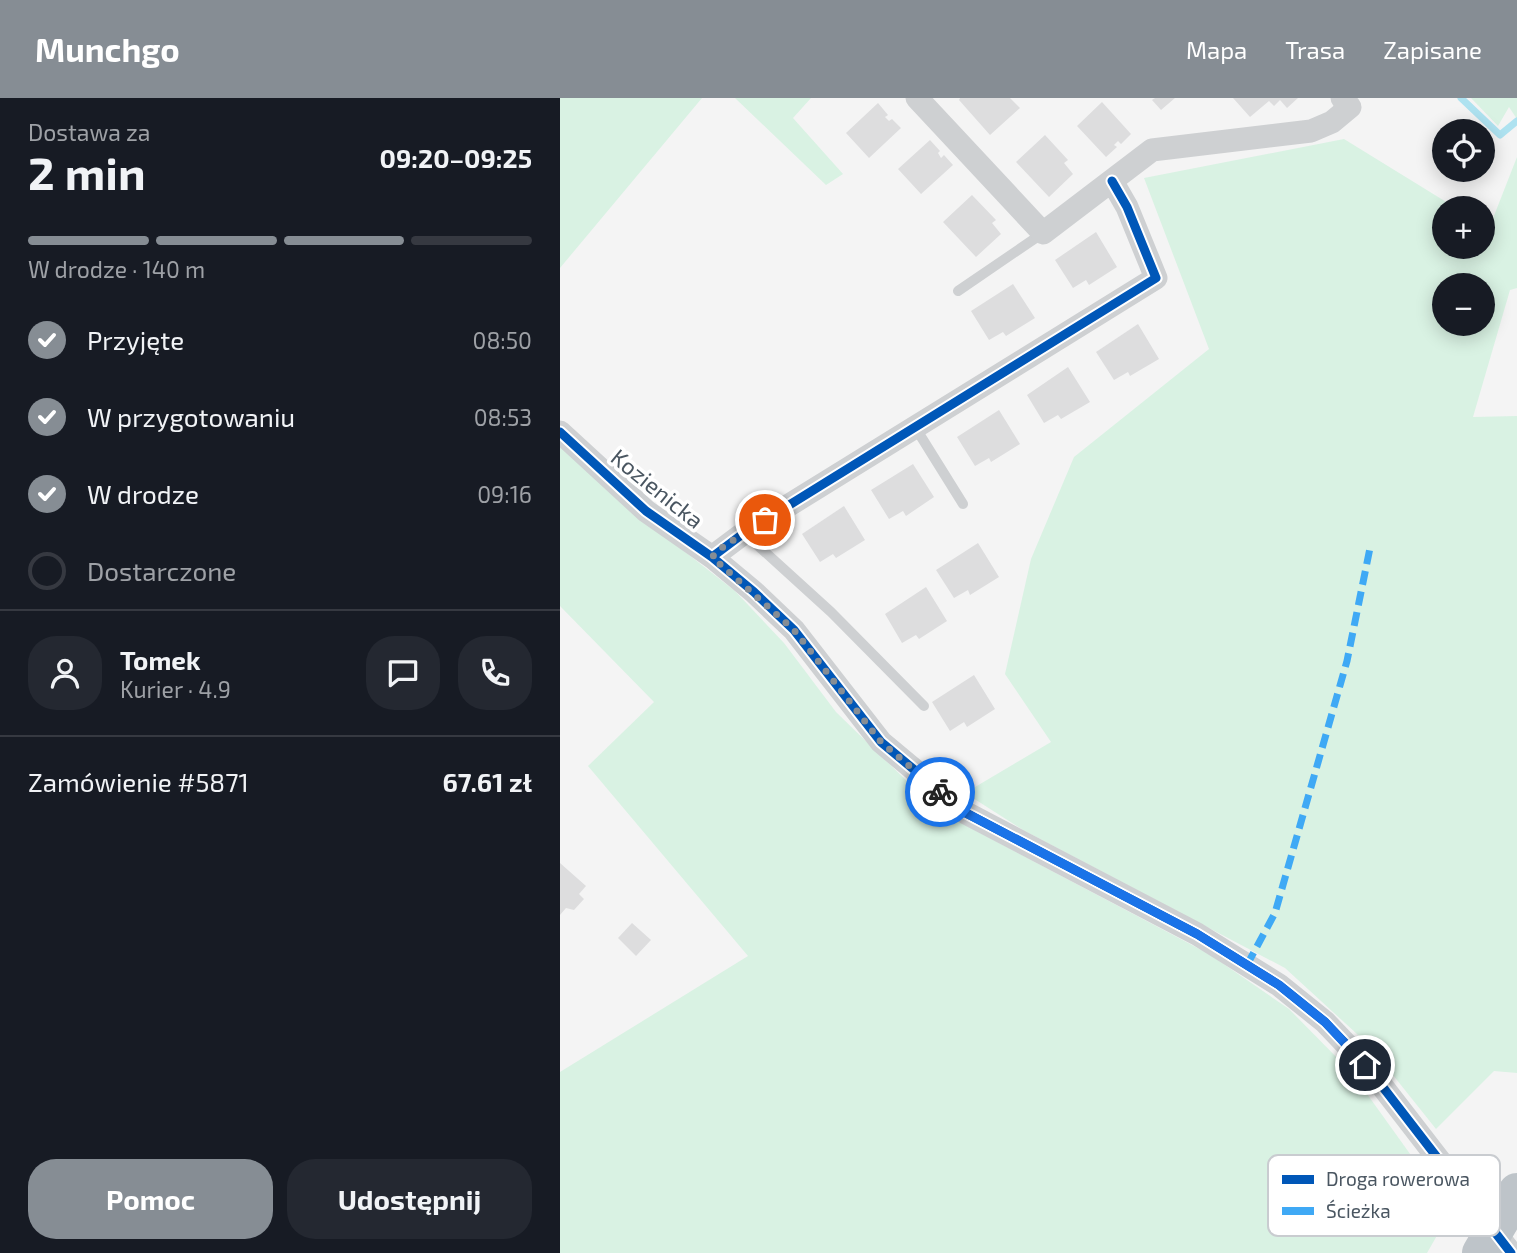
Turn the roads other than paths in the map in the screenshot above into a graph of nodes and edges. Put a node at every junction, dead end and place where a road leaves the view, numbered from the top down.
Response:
1 (917, 98) edge
2 (1342, 98) edge
3 (1112, 181) junction
4 (1043, 233) junction
5 (958, 291) dead end
6 (915, 427) junction
7 (560, 432) edge
8 (963, 504) dead end
9 (744, 533) junction
10 (712, 557) junction
11 (924, 706) dead end
12 (1434, 1155) edge
13 (1517, 1192) edge
14 (1500, 1221) edge
15 (1491, 1236) edge
16 (1498, 1236) edge
17 (1481, 1253) edge
18 (1511, 1253) edge

1 - 4 street
2 - 3 street
3 - 4 street
3 - 6 street
4 - 5 lane
6 - 8 lane
6 - 9 street
7 - 10 street, Kozienicka
9 - 10 street
9 - 11 lane
10 - 12 street, Kozienicka
13 - 14 highway
15 - 17 highway
16 - 18 street, Kozienicka

